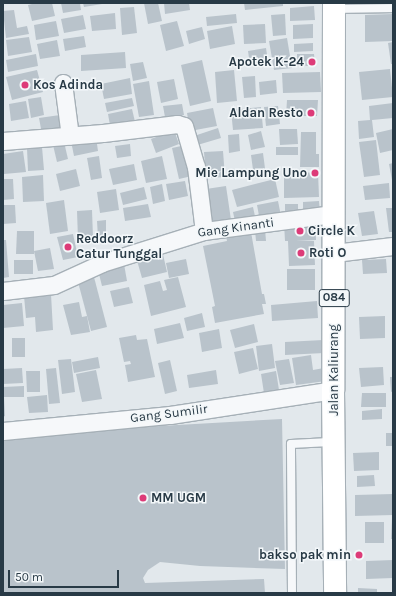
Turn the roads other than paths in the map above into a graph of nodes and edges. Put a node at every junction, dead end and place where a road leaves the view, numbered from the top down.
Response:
1 (334, 6) edge
2 (393, 8) edge
3 (63, 83) dead end
4 (70, 136) junction
5 (3, 141) edge
6 (334, 214) junction
7 (204, 231) junction
8 (393, 246) edge
9 (334, 253) junction
10 (3, 291) edge
11 (333, 390) junction
12 (3, 431) edge
13 (334, 454) junction
14 (292, 593) edge
15 (335, 593) edge

1 - 2 lane
1 - 6 main road, Jalan Kaliurang / 084
3 - 4 street
4 - 5 street
4 - 7 street
6 - 7 street, Gang Kinanti
6 - 9 main road, Jalan Kaliurang / 084
7 - 10 street, Gang Kinanti
8 - 9 street
9 - 11 main road, Jalan Kaliurang / 084
11 - 12 street, Gang Sumilir
11 - 13 main road, Jalan Kaliurang / 084
13 - 14 lane
13 - 15 main road, Jalan Kaliurang / 084

